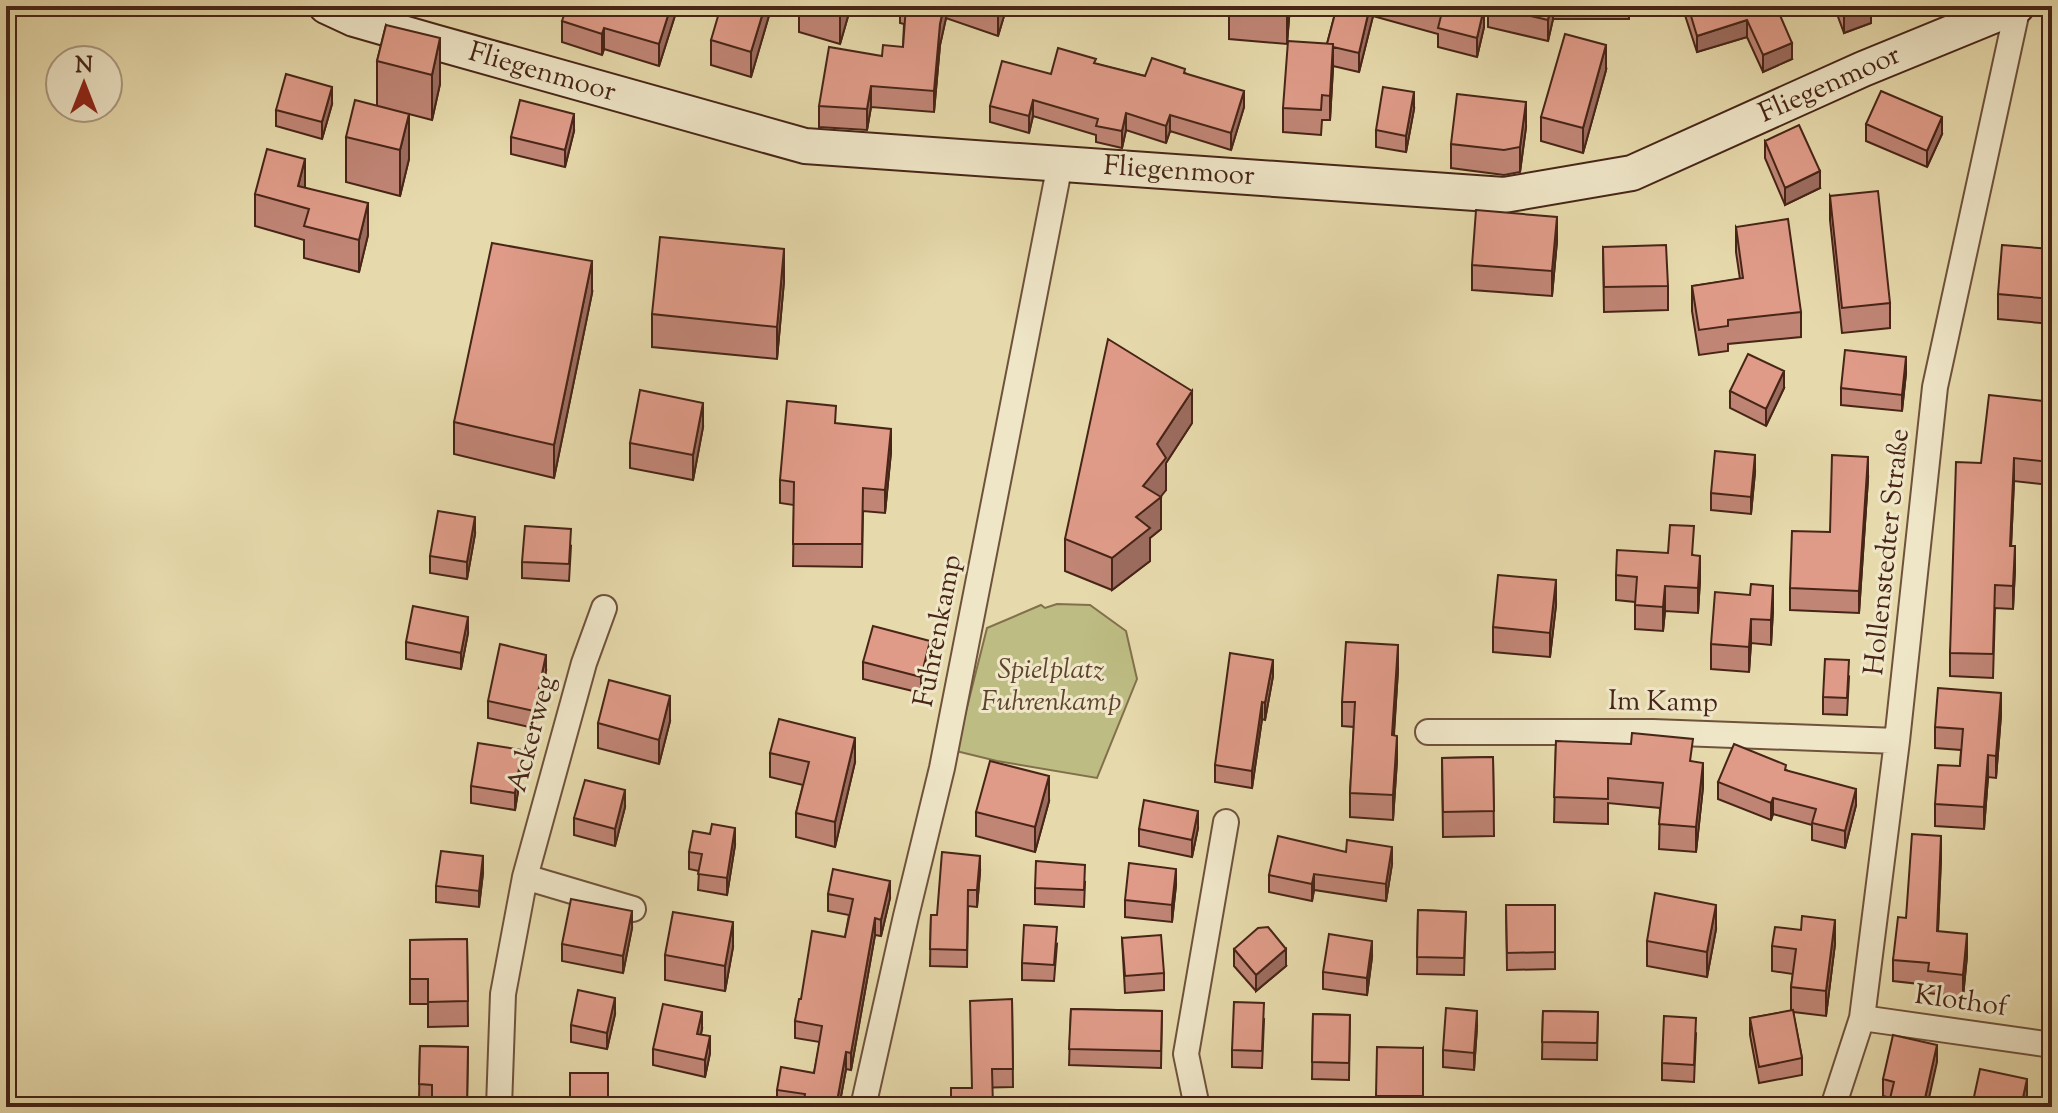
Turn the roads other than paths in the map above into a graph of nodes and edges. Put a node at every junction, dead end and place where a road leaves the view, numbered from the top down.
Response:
1 (326, 6) edge
2 (2017, 6) edge
3 (1060, 164) junction
4 (604, 608) dead end
5 (1428, 732) dead end
6 (1897, 741) junction
7 (1226, 822) dead end
8 (525, 877) junction
9 (633, 909) edge
10 (1862, 1018) junction
11 (2052, 1045) edge
12 (499, 1107) edge
13 (863, 1107) edge
14 (1197, 1107) edge
15 (1833, 1107) edge

1 - 3 street, Fliegenmoor
2 - 3 street, Fliegenmoor
2 - 6 street, Hollenstedter Straße
3 - 13 street, Fuhrenkamp
4 - 8 street, Ackerweg
5 - 6 street, Im Kamp
6 - 10 street, Hollenstedter Straße
7 - 14 street
8 - 9 street
8 - 12 street, Ackerweg
10 - 11 street, Klothof
10 - 15 street, Hollenstedter Straße

